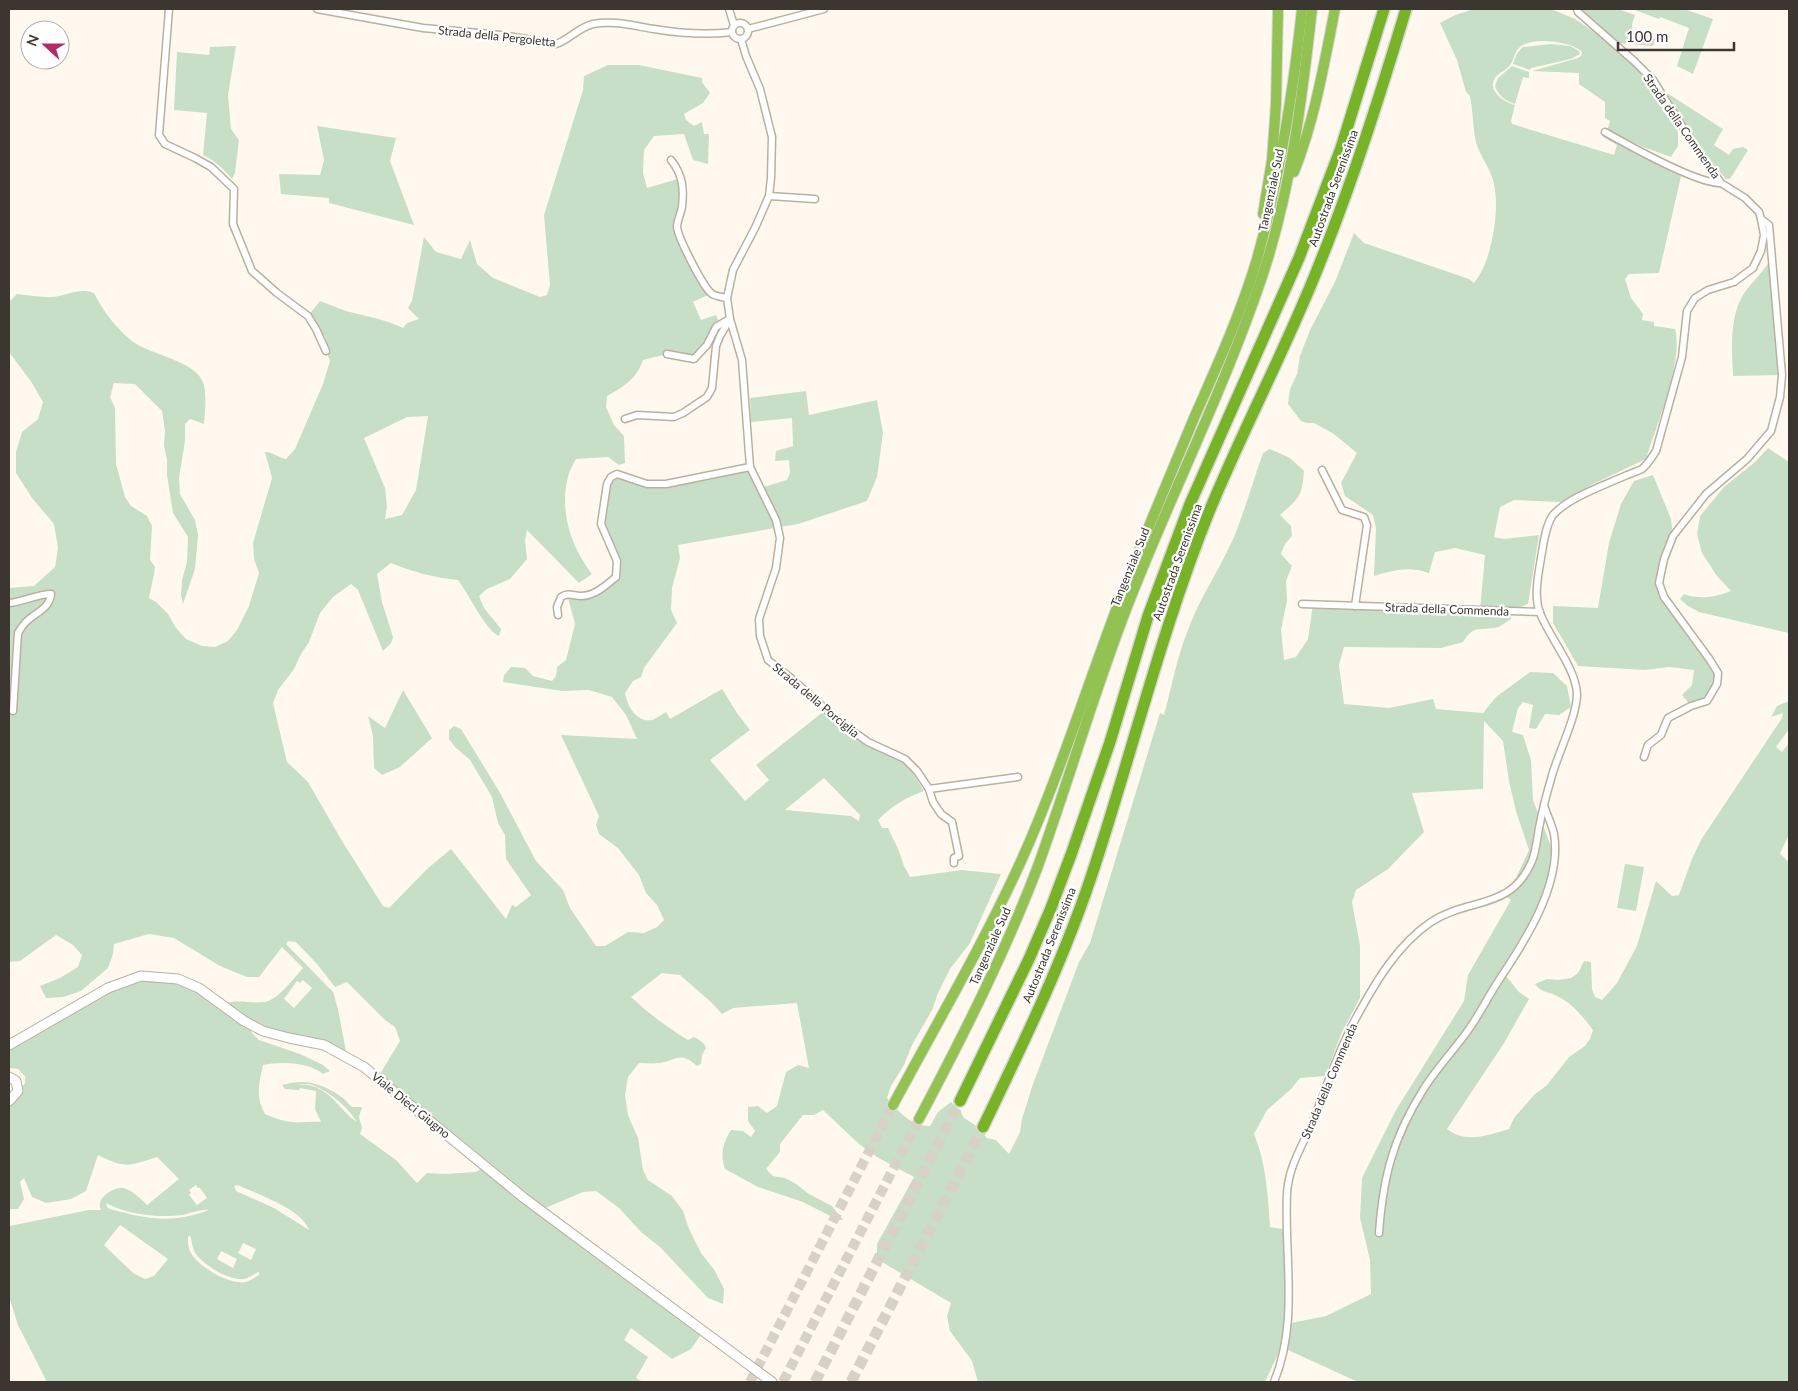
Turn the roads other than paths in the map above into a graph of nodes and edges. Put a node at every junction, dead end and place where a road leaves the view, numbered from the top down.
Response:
1 (169, 9) edge
2 (317, 9) edge
3 (729, 9) edge
4 (824, 9) edge
5 (1278, 9) edge
6 (1302, 9) edge
7 (1312, 9) edge
8 (1335, 9) edge
9 (1384, 9) edge
10 (1406, 9) edge
11 (1577, 9) edge
12 (734, 25) junction
13 (748, 29) junction
14 (732, 32) junction
15 (741, 39) junction
16 (1605, 132) dead end
17 (672, 160) dead end
18 (1721, 183) junction
19 (1286, 194) junction
20 (768, 196) junction
21 (815, 199) dead end
22 (1761, 219) junction
23 (1256, 260) junction
24 (726, 298) junction
25 (730, 319) junction
26 (326, 351) dead end
27 (667, 354) dead end
28 (625, 419) dead end
29 (750, 466) junction
30 (1322, 470) dead end
31 (9, 604) edge
32 (1302, 604) dead end
33 (1355, 606) junction
34 (1540, 612) junction
35 (558, 616) dead end
36 (13, 711) dead end
37 (1644, 757) dead end
38 (1018, 776) dead end
39 (929, 789) junction
40 (1544, 805) junction
41 (954, 863) dead end
42 (9, 1045) edge
43 (9, 1077) edge
44 (9, 1101) edge
45 (960, 1101) tunnel mouth
46 (893, 1105) tunnel mouth
47 (919, 1118) tunnel mouth
48 (983, 1127) tunnel mouth
49 (1379, 1233) dead end
50 (772, 1382) edge
51 (1274, 1382) edge

1 - 26 street
2 - 14 street, Strada della Pergoletta
3 - 12 street
4 - 13 street
5 - 23 highway
6 - 23 highway, Tangenziale Sud
7 - 19 highway, Tangenziale Sud
8 - 19 highway
9 - 45 highway, Autostrada Serenissima
10 - 48 highway, Autostrada Serenissima
11 - 18 street, Strada della Commenda
12 - 13 street
12 - 14 street
13 - 15 street
14 - 15 street
15 - 20 street, Strada della Porciglia
16 - 18 street, Strada della Commenda
17 - 24 street
18 - 22 street, Strada della Commenda
19 - 47 highway, Tangenziale Sud
20 - 21 street
20 - 24 street, Strada della Porciglia
22 - 34 street, Strada della Commenda
22 - 37 street
23 - 46 highway, Tangenziale Sud
24 - 25 street, Strada della Porciglia
25 - 27 street
25 - 28 street
25 - 29 street, Strada della Porciglia
29 - 35 street
29 - 39 street, Strada della Porciglia
30 - 33 street
31 - 36 street
32 - 33 street, Strada della Commenda
33 - 34 street, Strada della Commenda
34 - 40 street, Strada della Commenda
38 - 39 street
39 - 41 street, Strada della Porciglia
40 - 49 street
40 - 51 street, Strada della Commenda
42 - 50 main road, Viale Dieci Giugno
43 - 44 main road

